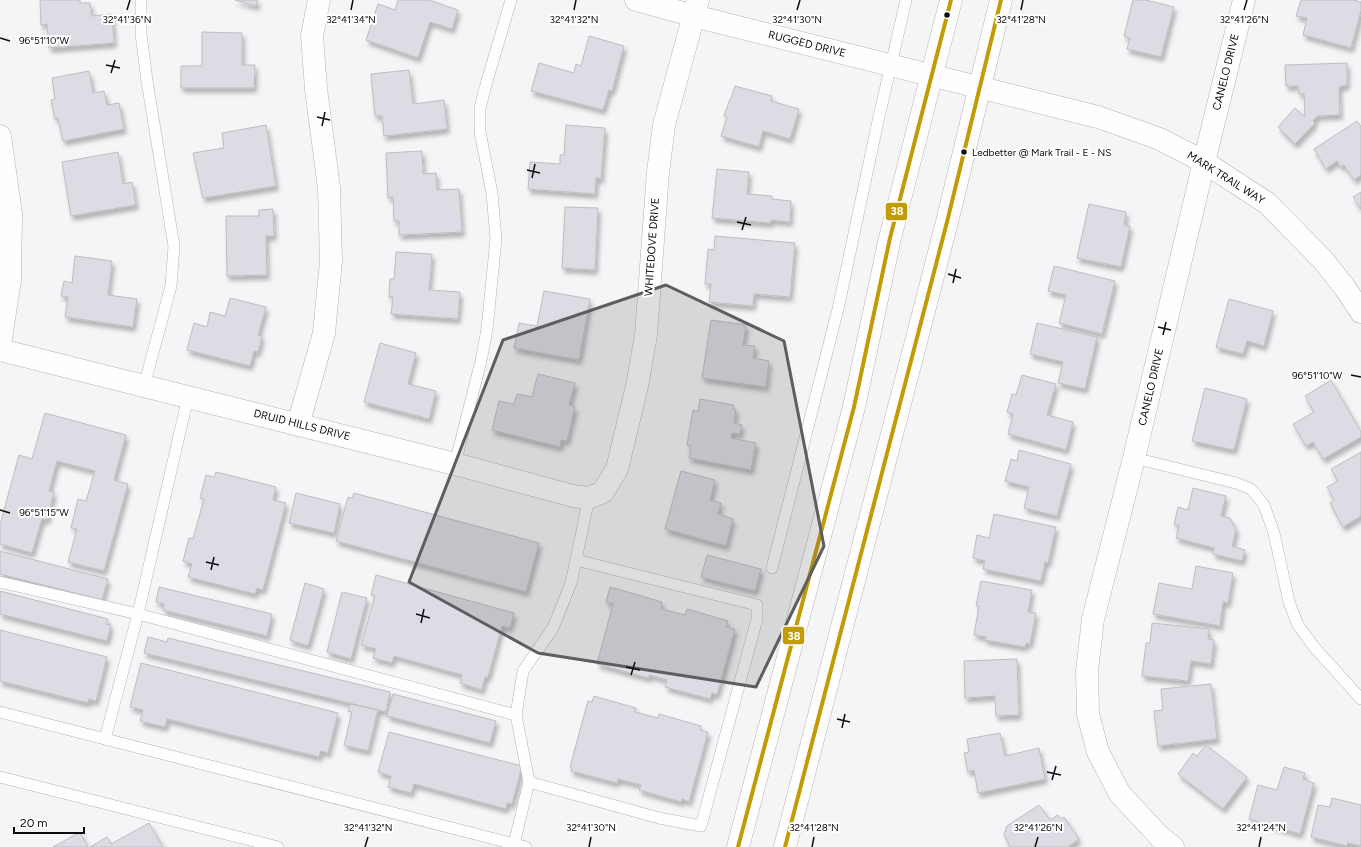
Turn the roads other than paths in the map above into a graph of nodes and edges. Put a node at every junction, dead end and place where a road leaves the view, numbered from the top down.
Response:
1 (141, 0) edge
2 (319, 0) edge
3 (511, 0) edge
4 (636, 0) edge
5 (906, 0) edge
6 (951, 0) edge
7 (1001, 0) edge
8 (1244, 0) edge
9 (696, 8) edge
10 (891, 65) junction
11 (932, 75) junction
12 (980, 88) junction
13 (0, 136) edge
14 (1204, 162) junction
15 (1361, 312) edge
16 (0, 344) edge
17 (0, 350) edge
18 (144, 386) junction
19 (188, 397) junction
20 (298, 424) junction
21 (1134, 458) junction
22 (455, 464) junction
23 (596, 495) junction
24 (576, 560) junction
25 (772, 568) dead end
26 (0, 582) edge
27 (138, 614) junction
28 (1361, 699) edge
29 (0, 712) edge
30 (516, 715) junction
31 (105, 739) junction
32 (0, 777) edge
33 (529, 782) junction
34 (514, 844) junction
35 (278, 847) edge
36 (526, 847) edge
37 (738, 847) edge
38 (785, 847) edge
39 (1173, 847) edge

1 - 18 lane
2 - 20 street
3 - 22 lane
4 - 9 street, RUGGED DRIVE
5 - 10 lane
6 - 11 street
7 - 12 street
8 - 14 street, CANELO DRIVE
9 - 10 street, RUGGED DRIVE
9 - 23 street, WHITEDOVE DRIVE
10 - 11 street, RUGGED DRIVE
10 - 25 lane
11 - 12 street, RUGGED DRIVE
11 - 37 street
12 - 14 street, MARK TRAIL WAY
12 - 38 street
13 - 16 street
14 - 15 street, MARK TRAIL WAY
14 - 21 street, CANELO DRIVE
17 - 18 street, DRUID HILLS DRIVE
18 - 19 street, DRUID HILLS DRIVE
19 - 20 street, DRUID HILLS DRIVE
19 - 27 lane
20 - 22 street, DRUID HILLS DRIVE
21 - 28 lane
21 - 39 street, CANELO DRIVE
22 - 23 street, DRUID HILLS DRIVE
23 - 24 lane
24 - 30 lane
24 - 33 lane
26 - 27 lane
27 - 30 lane
27 - 31 lane
29 - 31 lane
30 - 33 lane
31 - 34 lane
32 - 35 lane
33 - 34 lane
34 - 36 lane

